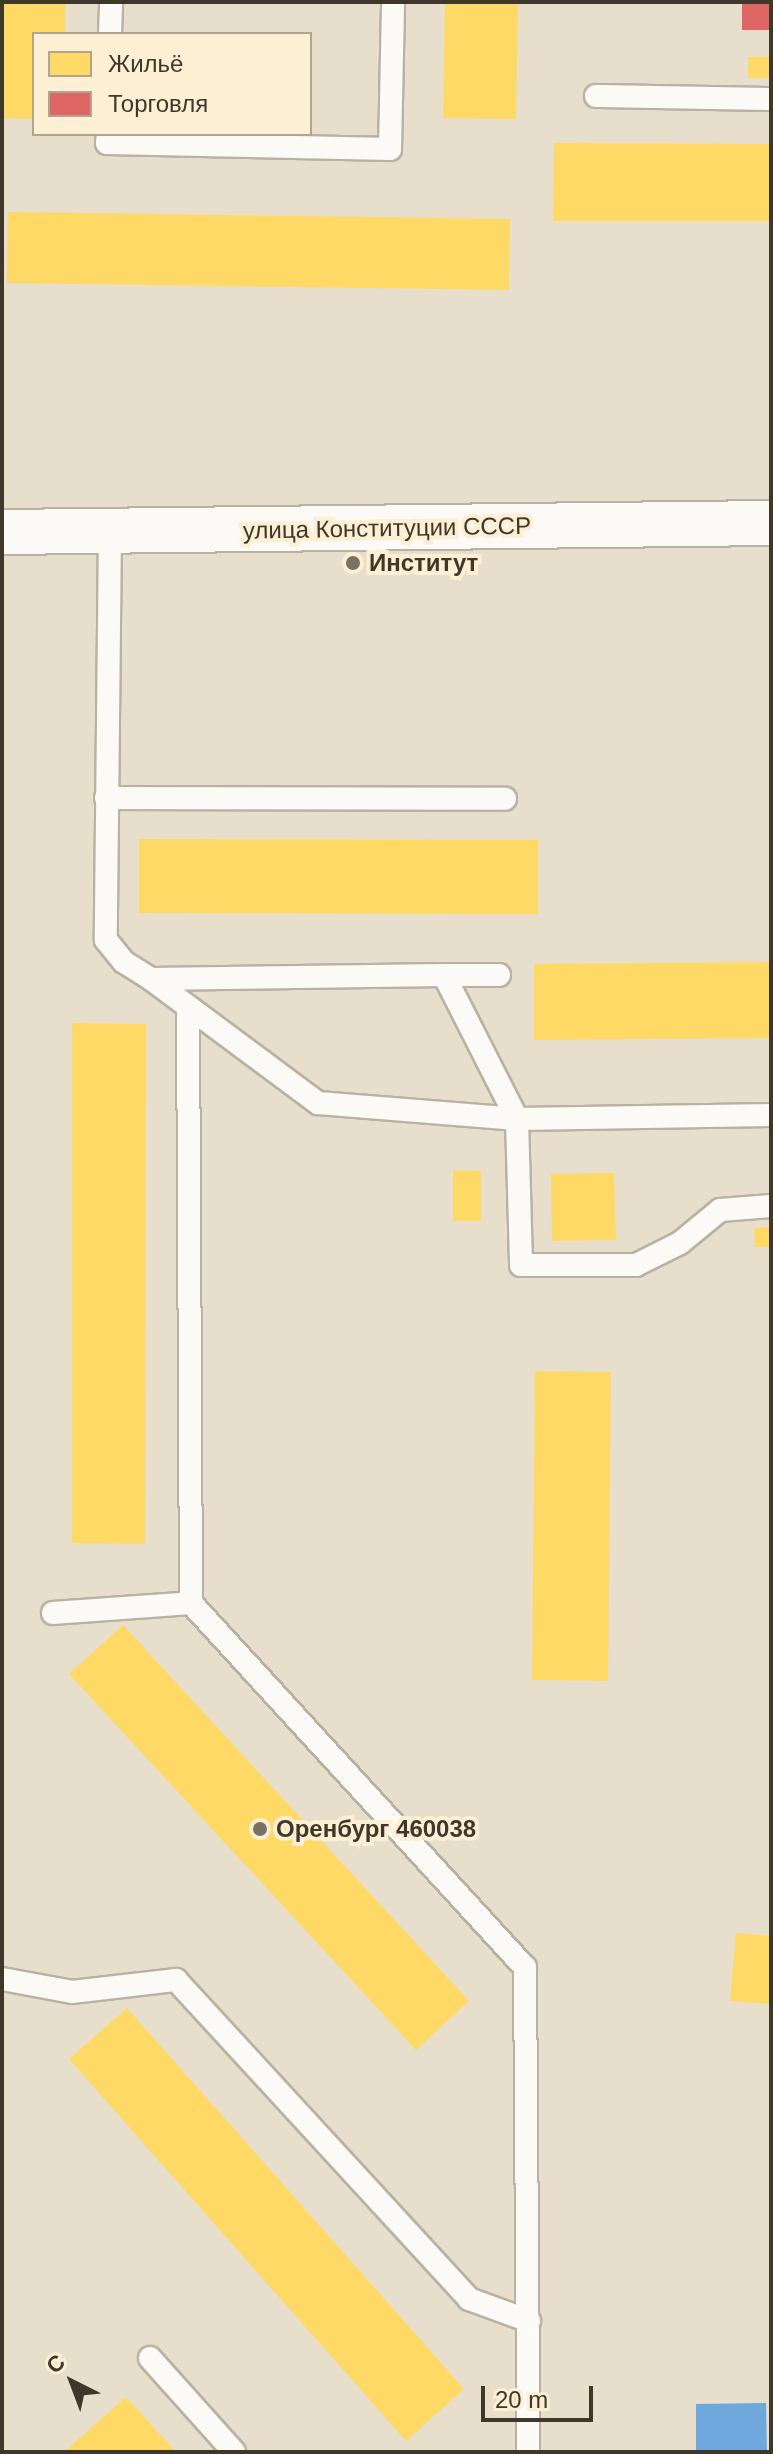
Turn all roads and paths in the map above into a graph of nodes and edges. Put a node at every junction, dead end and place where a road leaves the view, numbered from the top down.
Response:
1 (111, 2) edge
2 (393, 2) edge
3 (110, 32) edge
4 (596, 96) dead end
5 (771, 99) edge
6 (108, 136) edge
7 (771, 523) edge
8 (110, 530) junction
9 (2, 532) edge
10 (106, 798) junction
11 (505, 799) dead end
12 (444, 975) junction
13 (499, 975) dead end
14 (151, 979) junction
15 (188, 1008) junction
16 (771, 1115) edge
17 (517, 1119) junction
18 (771, 1206) edge
19 (191, 1603) junction
20 (53, 1613) dead end
21 (2, 1979) edge
22 (529, 2321) junction
23 (150, 2358) dead end
24 (234, 2452) edge
25 (528, 2452) edge

1 - 3 lane
2 - 6 lane
4 - 5 lane
7 - 8 street, улица Конституции СССР
8 - 9 street, улица Конституции СССР
8 - 10 lane
10 - 11 lane
10 - 14 lane
12 - 13 lane
12 - 14 lane
12 - 17 lane
14 - 15 lane
15 - 17 lane
15 - 19 lane
16 - 17 lane
17 - 18 lane
19 - 20 lane
19 - 22 lane
21 - 22 lane
22 - 25 lane
23 - 24 lane

